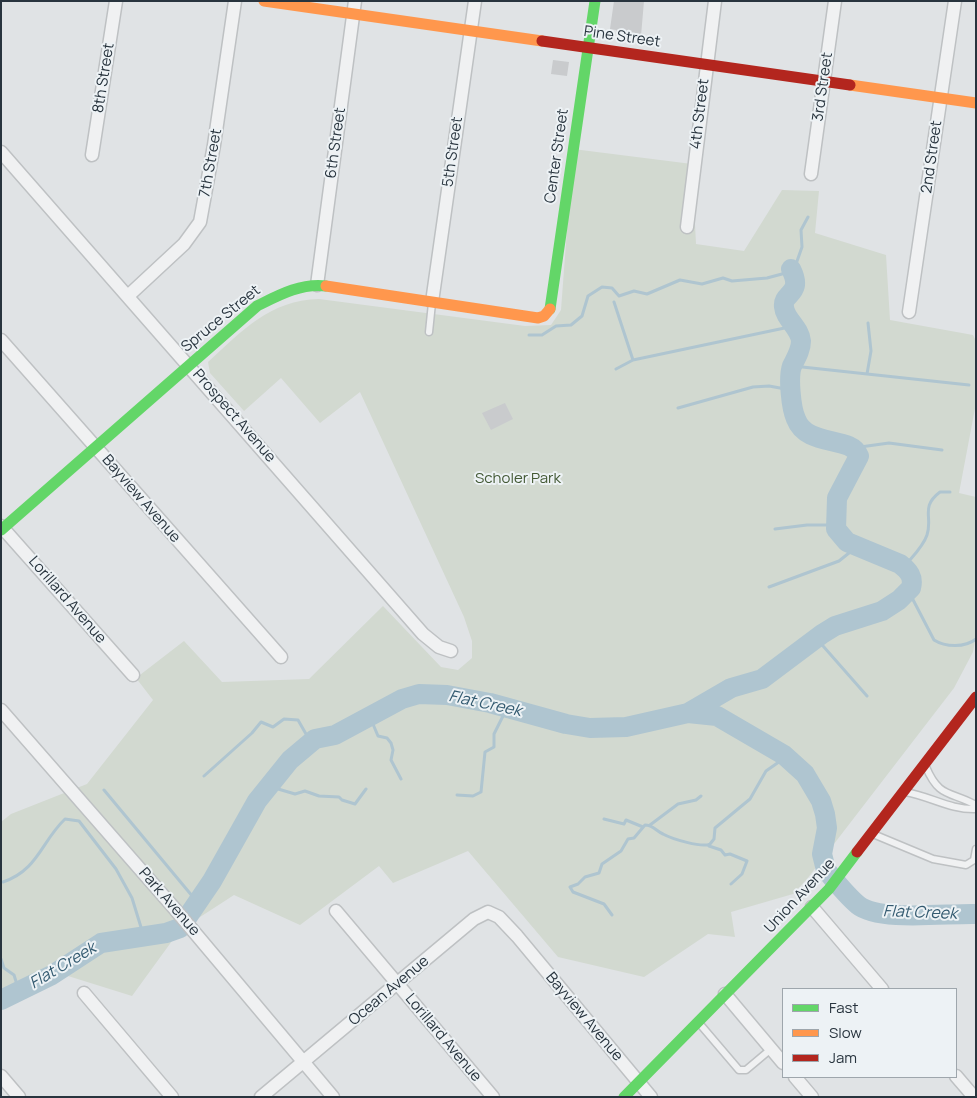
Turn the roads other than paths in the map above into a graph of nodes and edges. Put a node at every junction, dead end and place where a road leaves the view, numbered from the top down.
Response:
1 (116, 1) edge
2 (235, 1) edge
3 (264, 1) edge
4 (355, 1) edge
5 (475, 1) edge
6 (595, 1) edge
7 (715, 1) edge
8 (835, 1) edge
9 (955, 1) edge
10 (353, 14) junction
11 (470, 31) junction
12 (588, 48) junction
13 (706, 65) junction
14 (823, 81) junction
15 (941, 98) junction
16 (976, 103) edge
17 (1, 152) edge
18 (92, 155) dead end
19 (811, 174) dead end
20 (686, 227) dead end
21 (317, 285) junction
22 (128, 296) junction
23 (432, 302) junction
24 (908, 312) dead end
25 (547, 314) joint
26 (428, 332) dead end
27 (1, 340) edge
28 (188, 364) junction
29 (95, 447) junction
30 (2, 528) edge
31 (451, 651) dead end
32 (281, 657) dead end
33 (133, 675) dead end
34 (976, 697) edge
35 (1, 710) edge
36 (925, 764) junction
37 (904, 792) junction
38 (976, 805) edge
39 (976, 809) edge
40 (872, 834) junction
41 (976, 849) edge
42 (816, 903) junction
43 (336, 911) dead end
44 (517, 936) joint
45 (397, 984) junction
46 (881, 988) edge
47 (84, 993) dead end
48 (725, 994) junction
49 (698, 1022) junction
50 (771, 1049) junction
51 (303, 1062) junction
52 (782, 1062) edge
53 (1, 1076) edge
54 (957, 1077) edge
55 (796, 1078) edge
56 (639, 1082) junction
57 (18, 1097) edge
58 (172, 1097) edge
59 (261, 1097) edge
60 (333, 1097) edge
61 (493, 1097) edge
62 (624, 1097) edge
63 (652, 1097) edge
64 (812, 1097) edge
65 (974, 1097) edge

1 - 18 street, 8th Street
2 - 22 street, 7th Street
3 - 10 street, Pine Street
4 - 10 street, 6th Street
5 - 11 street, 5th Street
6 - 12 street, Center Street
7 - 13 street, 4th Street
8 - 14 street, 3rd Street
9 - 15 street, 2nd Street
10 - 11 street, Pine Street
10 - 21 street, 6th Street
11 - 12 street, Pine Street
11 - 23 street, 5th Street
12 - 13 street, Pine Street
12 - 25 street, Center Street
13 - 14 street, Pine Street
13 - 20 street, 4th Street
14 - 15 street, Pine Street
14 - 19 street, 3rd Street
15 - 16 street, Pine Street
15 - 24 street, 2nd Street
17 - 22 street, Prospect Avenue
21 - 23 street, Spruce Street
21 - 28 street, Spruce Street
22 - 28 street, Prospect Avenue
23 - 25 street, Spruce Street
23 - 26 lane
27 - 29 street, Bayview Avenue
28 - 29 street, Spruce Street
28 - 31 street, Prospect Avenue
29 - 30 street, Spruce Street
29 - 32 street, Bayview Avenue
30 - 33 street, Lorillard Avenue
34 - 36 street, Union Avenue
35 - 51 street, Park Avenue
36 - 37 street, Union Avenue
36 - 38 lane
37 - 39 lane
37 - 40 street, Union Avenue
40 - 41 lane
40 - 42 street, Union Avenue
42 - 46 street
42 - 48 street, Union Avenue
43 - 45 street, Lorillard Avenue
44 - 45 street, Ocean Avenue
44 - 56 street, Bayview Avenue
45 - 51 street, Ocean Avenue
45 - 61 street, Lorillard Avenue
47 - 58 street
48 - 49 street, Union Avenue
48 - 50 street
49 - 50 lane
49 - 56 street, Union Avenue
50 - 52 street
51 - 59 street, Ocean Avenue
51 - 60 street, Park Avenue
53 - 57 street
54 - 65 street
55 - 64 street
56 - 62 street, Union Avenue
56 - 63 street, Bayview Avenue

